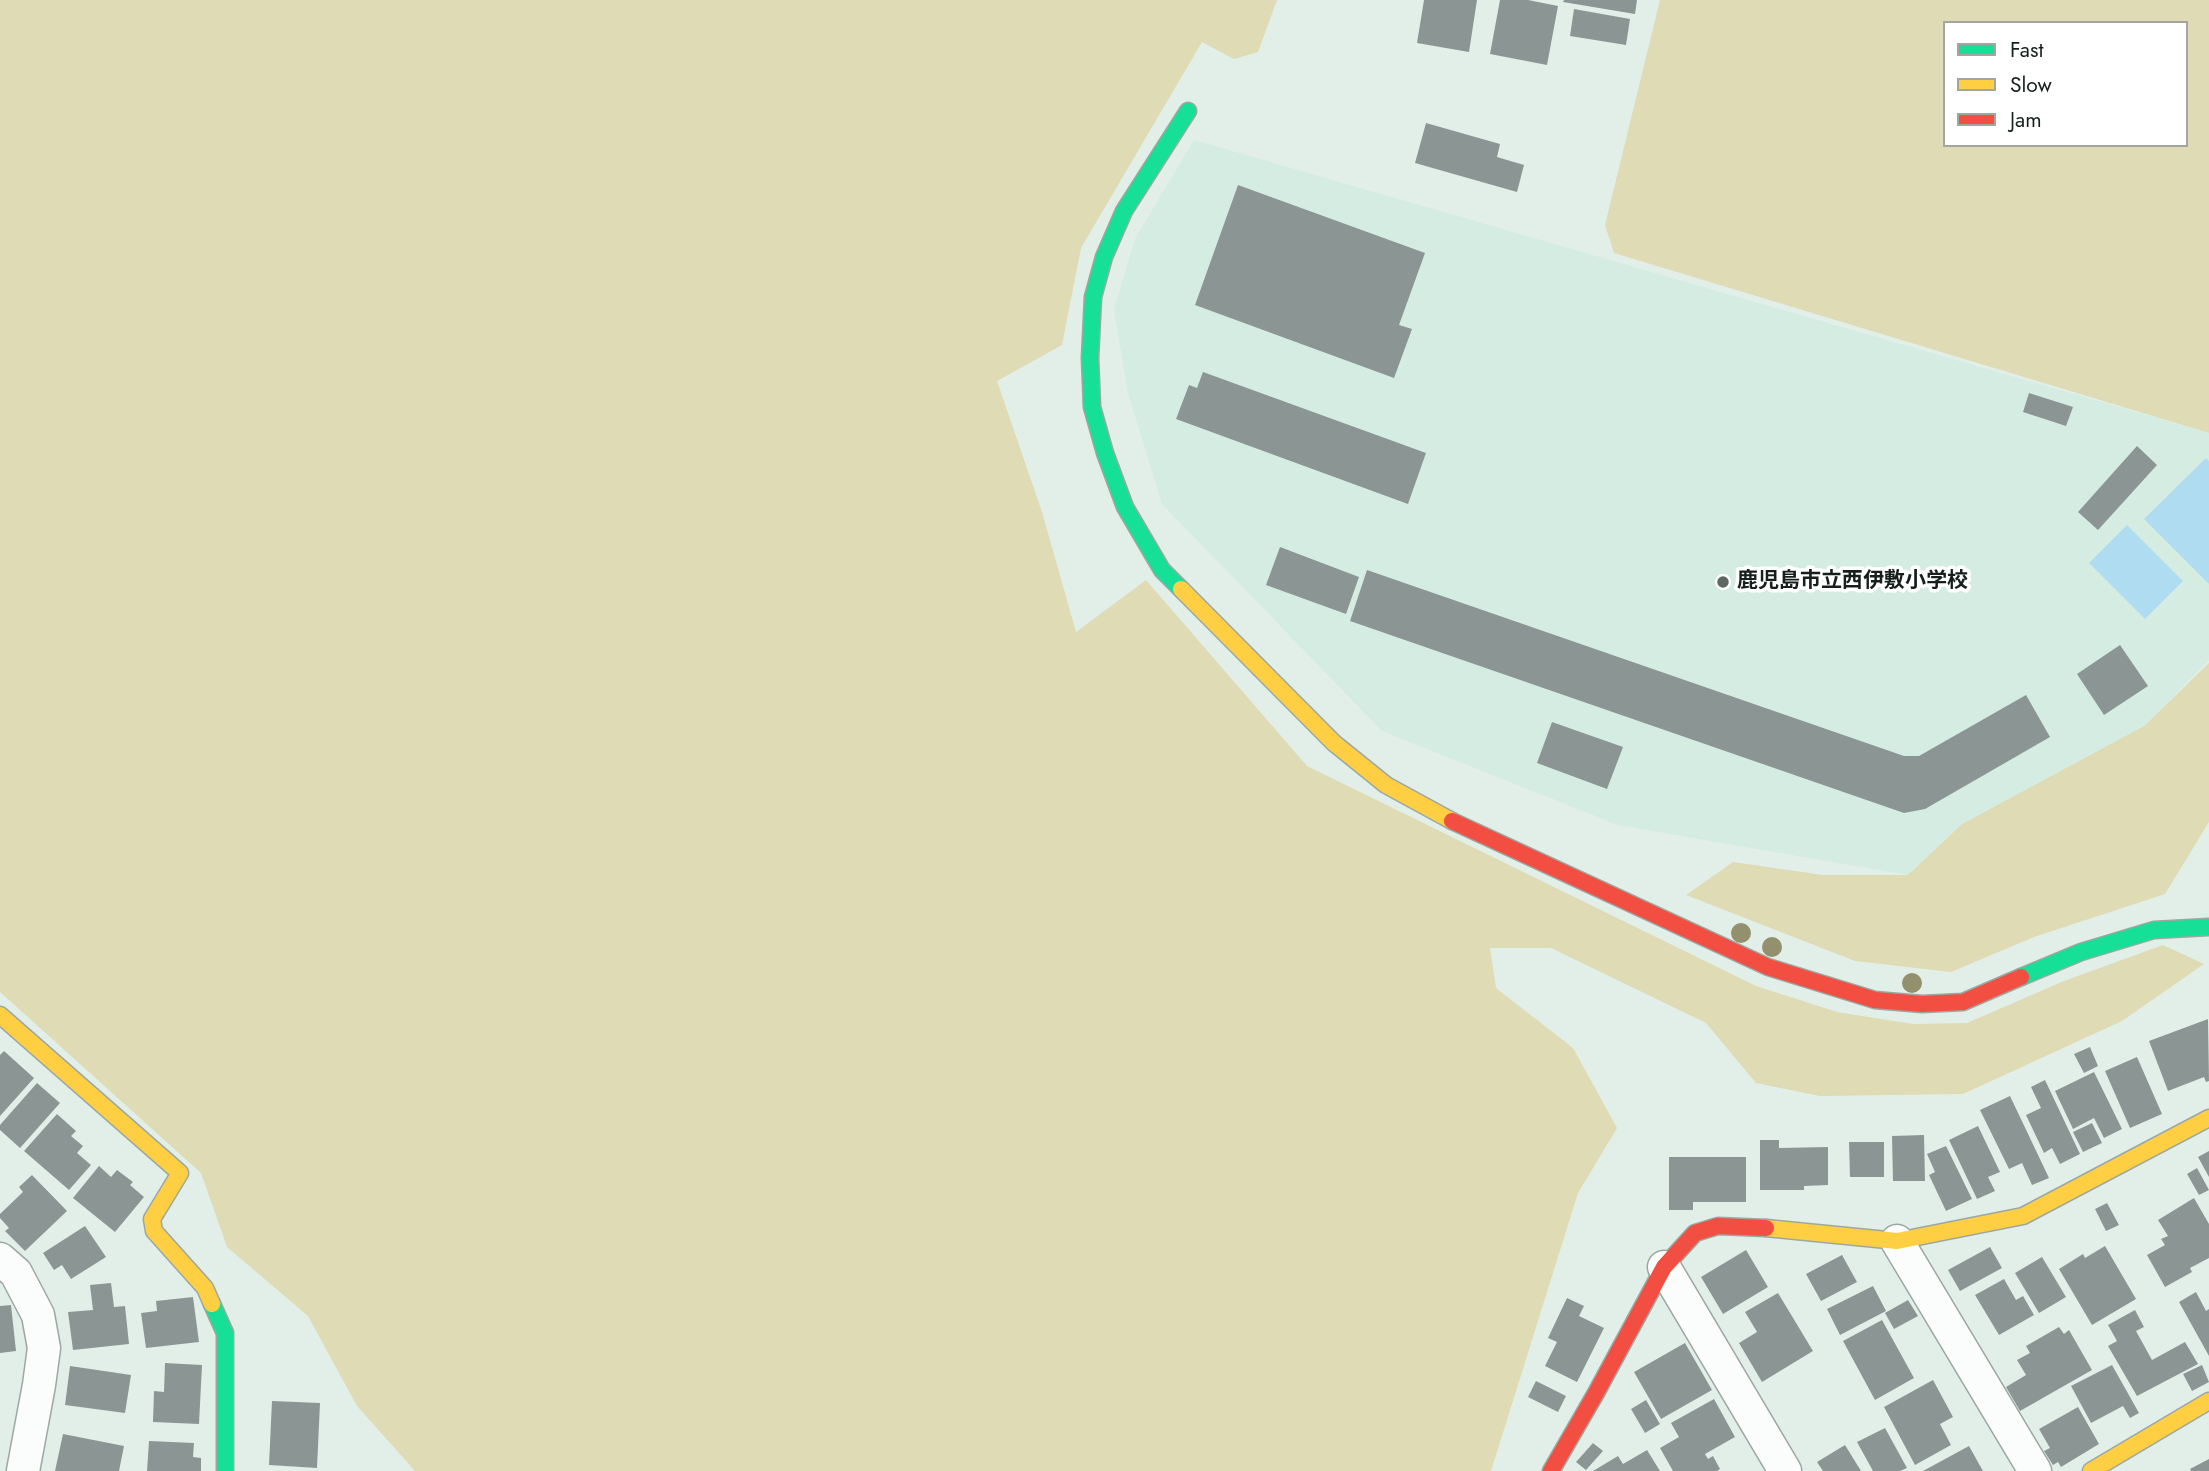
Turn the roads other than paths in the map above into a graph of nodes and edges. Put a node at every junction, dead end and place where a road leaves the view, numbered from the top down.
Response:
1 (1188, 111) dead end
2 (2209, 928) edge
3 (0, 1015) edge
4 (2209, 1118) edge
5 (1897, 1241) junction
6 (0, 1259) edge
7 (1664, 1267) junction
8 (2209, 1401) edge
9 (23, 1471) edge
10 (225, 1471) edge
11 (1551, 1471) edge
12 (1785, 1471) edge
13 (2035, 1471) edge
14 (2091, 1471) edge

1 - 2 street
3 - 10 street
4 - 5 street
5 - 7 street
5 - 13 street
6 - 9 street
7 - 11 street
7 - 12 street
8 - 14 street

